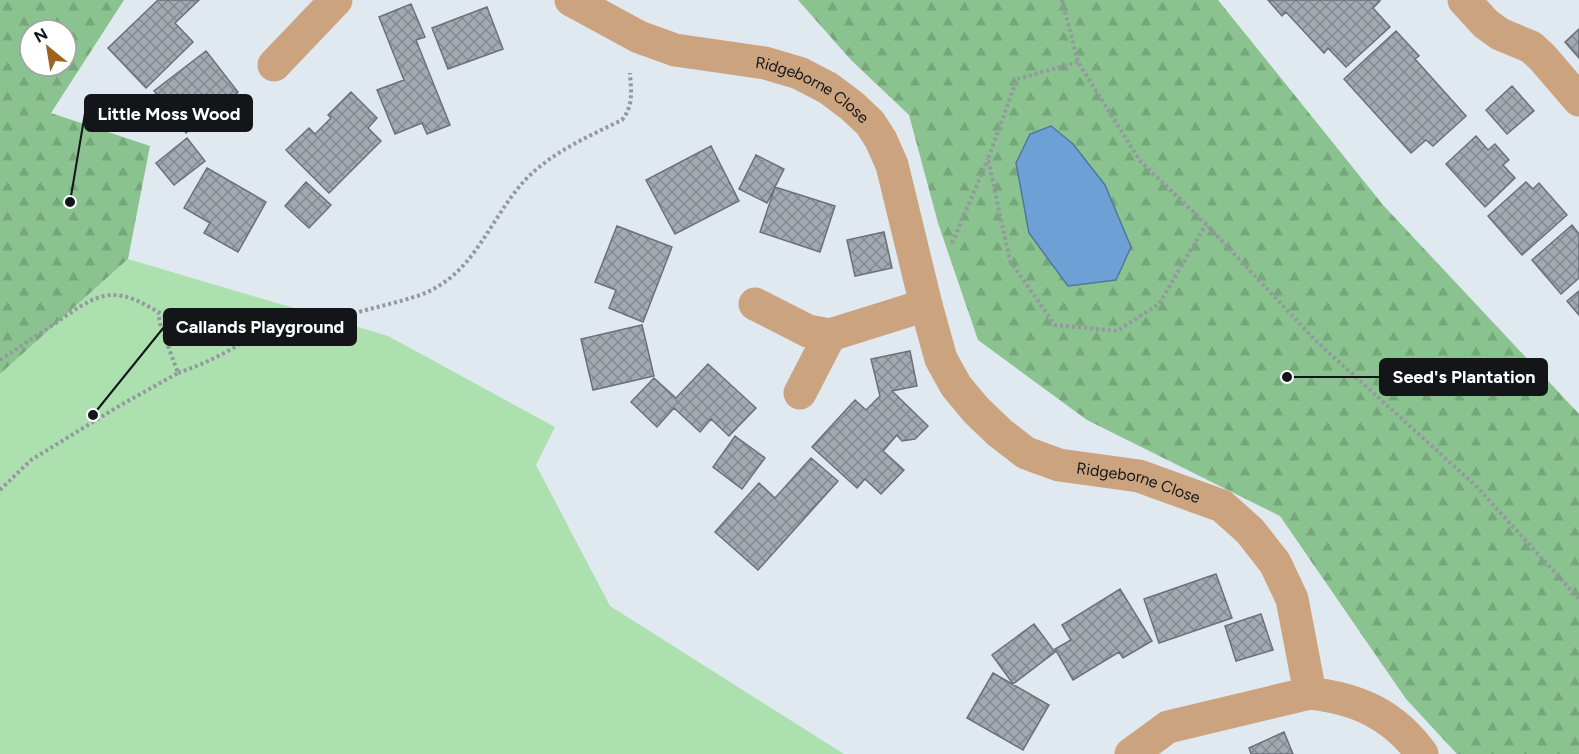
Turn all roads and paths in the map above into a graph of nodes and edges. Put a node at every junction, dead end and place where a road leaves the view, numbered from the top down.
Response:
1 (336, 0) edge
2 (571, 0) edge
3 (1062, 0) edge
4 (1464, 0) edge
5 (639, 37) junction
6 (1078, 62) junction
7 (274, 64) dead end
8 (1579, 100) edge
9 (988, 159) junction
10 (1206, 224) junction
11 (948, 252) dead end
12 (755, 304) dead end
13 (926, 305) junction
14 (158, 313) junction
15 (830, 335) junction
16 (248, 338) junction
17 (0, 360) edge
18 (178, 373) junction
19 (800, 393) dead end
20 (0, 490) edge
21 (1579, 599) edge
22 (1310, 693) junction
23 (1131, 754) edge
24 (1422, 754) edge

1 - 7 street
2 - 5 street, Ridgeborne Close
3 - 6 path
4 - 8 street
5 - 13 street, Ridgeborne Close
5 - 16 path
6 - 9 path
6 - 10 path
9 - 10 path
9 - 11 path
10 - 21 path
12 - 15 street
13 - 15 street
13 - 22 street, Ridgeborne Close
14 - 16 path
14 - 17 path
14 - 18 path
15 - 19 street
16 - 18 path
18 - 20 path
22 - 23 street
22 - 24 street

